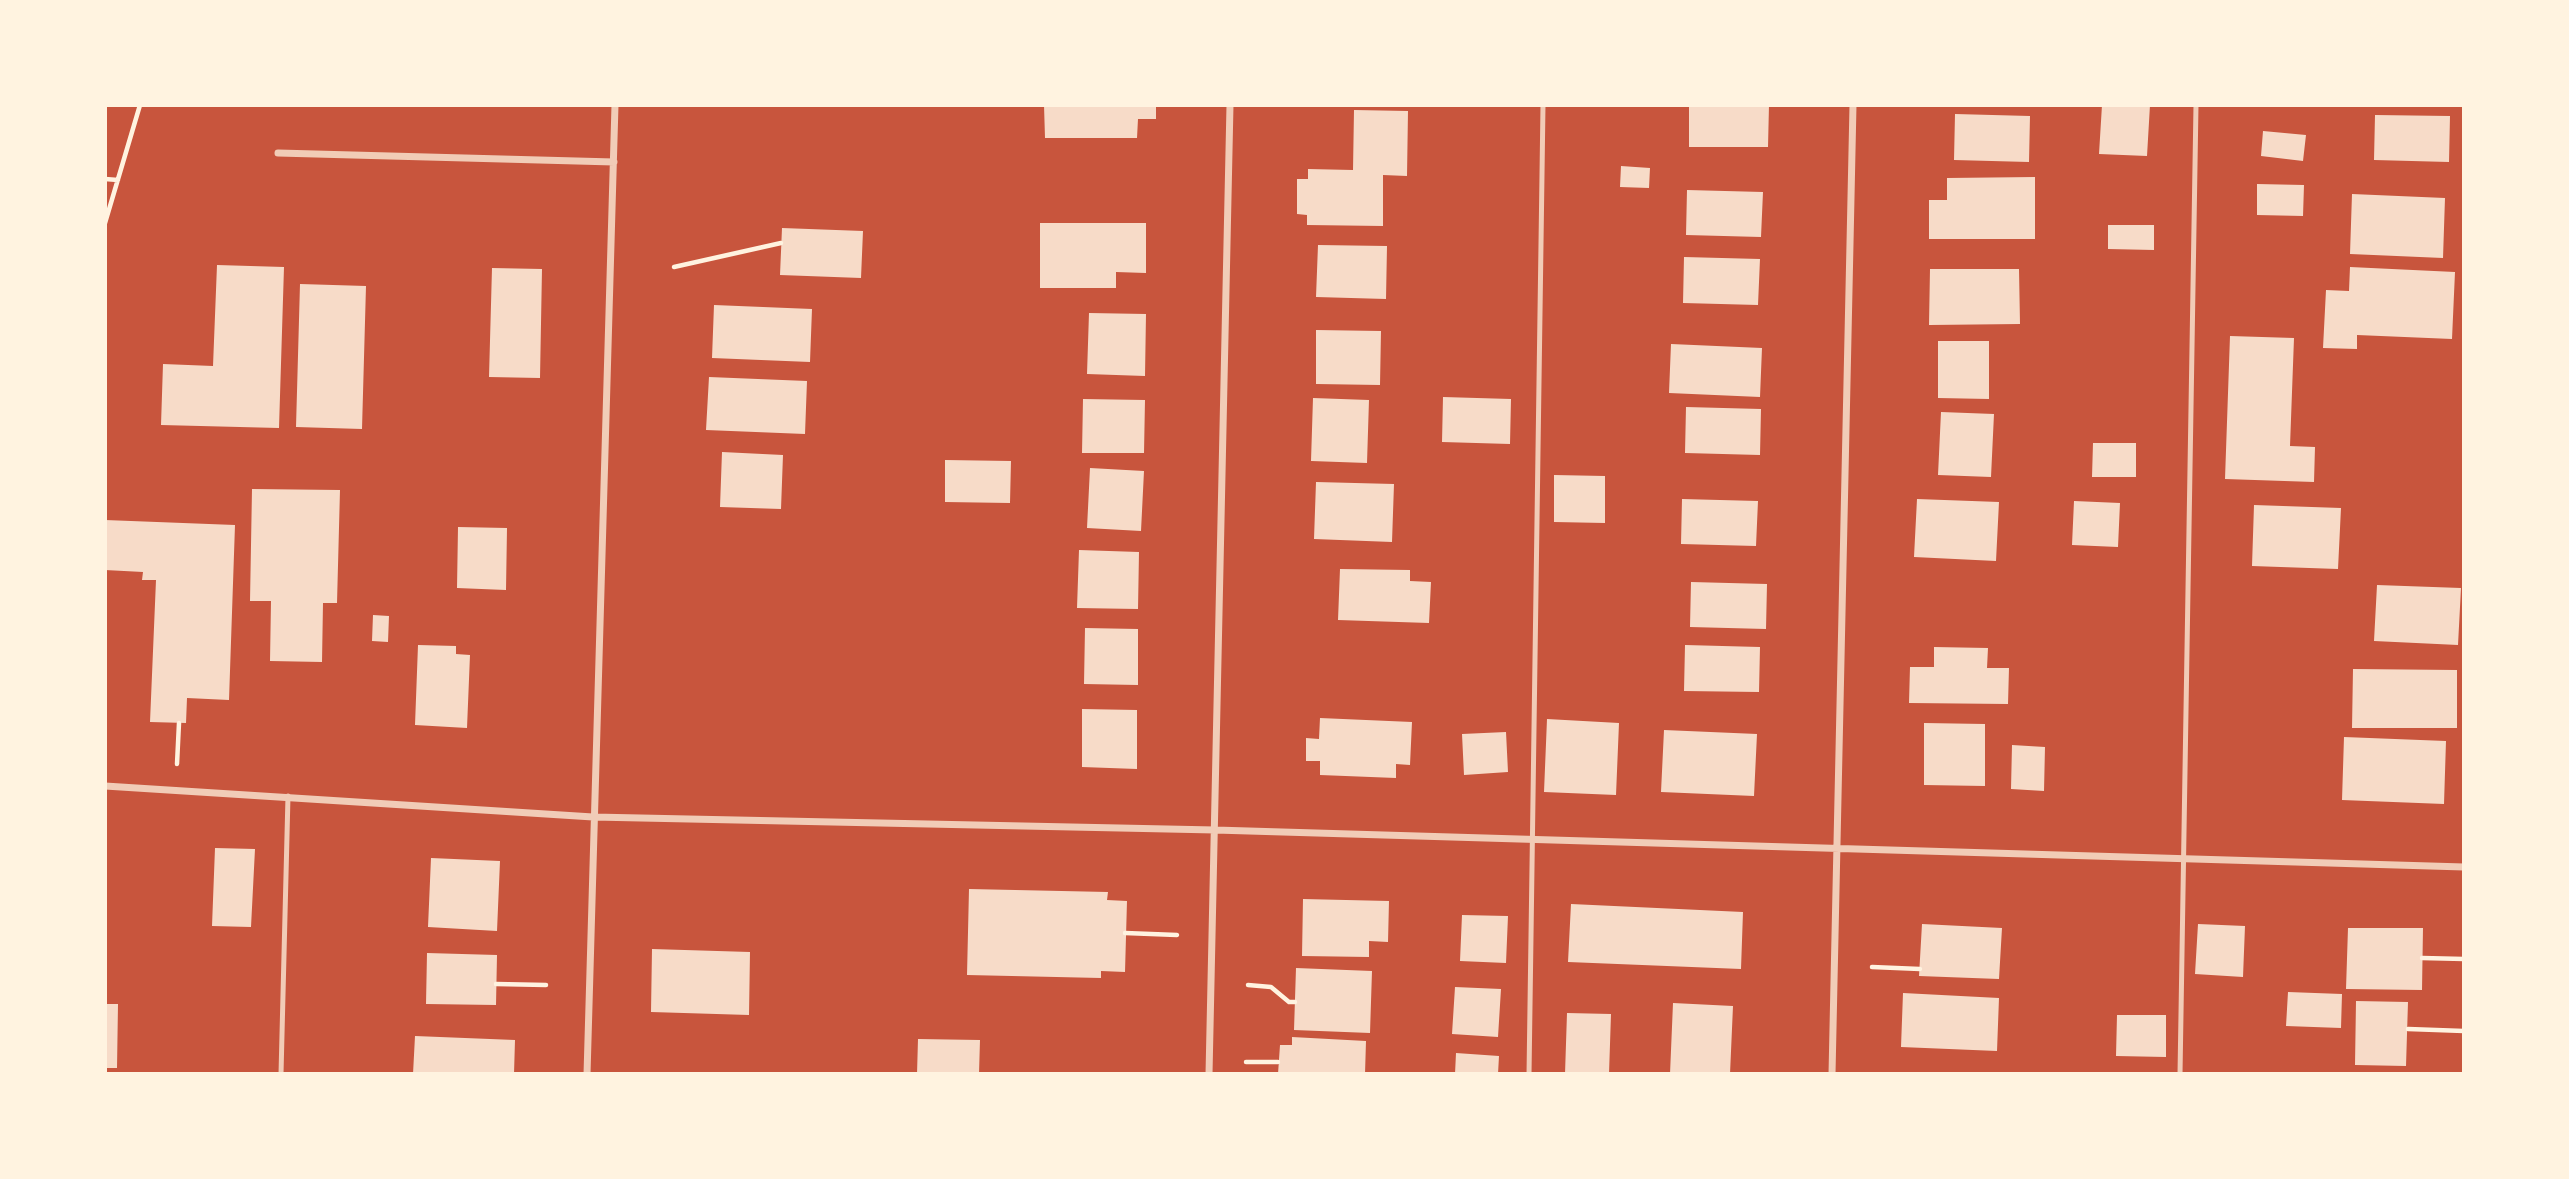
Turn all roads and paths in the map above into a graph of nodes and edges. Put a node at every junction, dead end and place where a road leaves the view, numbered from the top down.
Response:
1 (140, 105) edge
2 (615, 105) edge
3 (1230, 105) edge
4 (1543, 105) edge
5 (1853, 105) edge
6 (2196, 105) edge
7 (278, 153) dead end
8 (614, 162) junction
9 (105, 179) edge
10 (118, 180) junction
11 (105, 223) edge
12 (781, 243) dead end
13 (674, 267) dead end
14 (179, 723) dead end
15 (177, 764) dead end
16 (105, 786) edge
17 (288, 796) junction
18 (593, 817) junction
19 (1215, 830) junction
20 (1534, 839) junction
21 (1837, 848) junction
22 (2183, 858) junction
23 (2464, 867) edge
24 (1125, 933) dead end
25 (1177, 934) dead end
26 (2423, 958) dead end
27 (2464, 959) edge
28 (1872, 967) dead end
29 (1920, 969) dead end
30 (496, 984) dead end
31 (546, 985) dead end
32 (1248, 985) dead end
33 (1295, 1002) dead end
34 (2408, 1029) dead end
35 (2464, 1031) edge
36 (1246, 1062) dead end
37 (1278, 1062) dead end
38 (281, 1074) edge
39 (587, 1074) edge
40 (1209, 1074) edge
41 (1529, 1074) edge
42 (1832, 1074) edge
43 (2180, 1074) edge

1 - 10 path
2 - 8 street
3 - 19 street
4 - 20 lane
5 - 21 street
6 - 22 lane
7 - 8 street
8 - 18 street
9 - 10 path
10 - 11 path
12 - 13 path
14 - 15 path
16 - 17 street
17 - 18 street
17 - 38 lane
18 - 19 street
18 - 39 street
19 - 20 street
19 - 40 street
20 - 21 street
20 - 41 lane
21 - 22 street
21 - 42 street
22 - 23 street
22 - 43 lane
24 - 25 path
26 - 27 path
28 - 29 path
30 - 31 path
32 - 33 path
34 - 35 path
36 - 37 path

